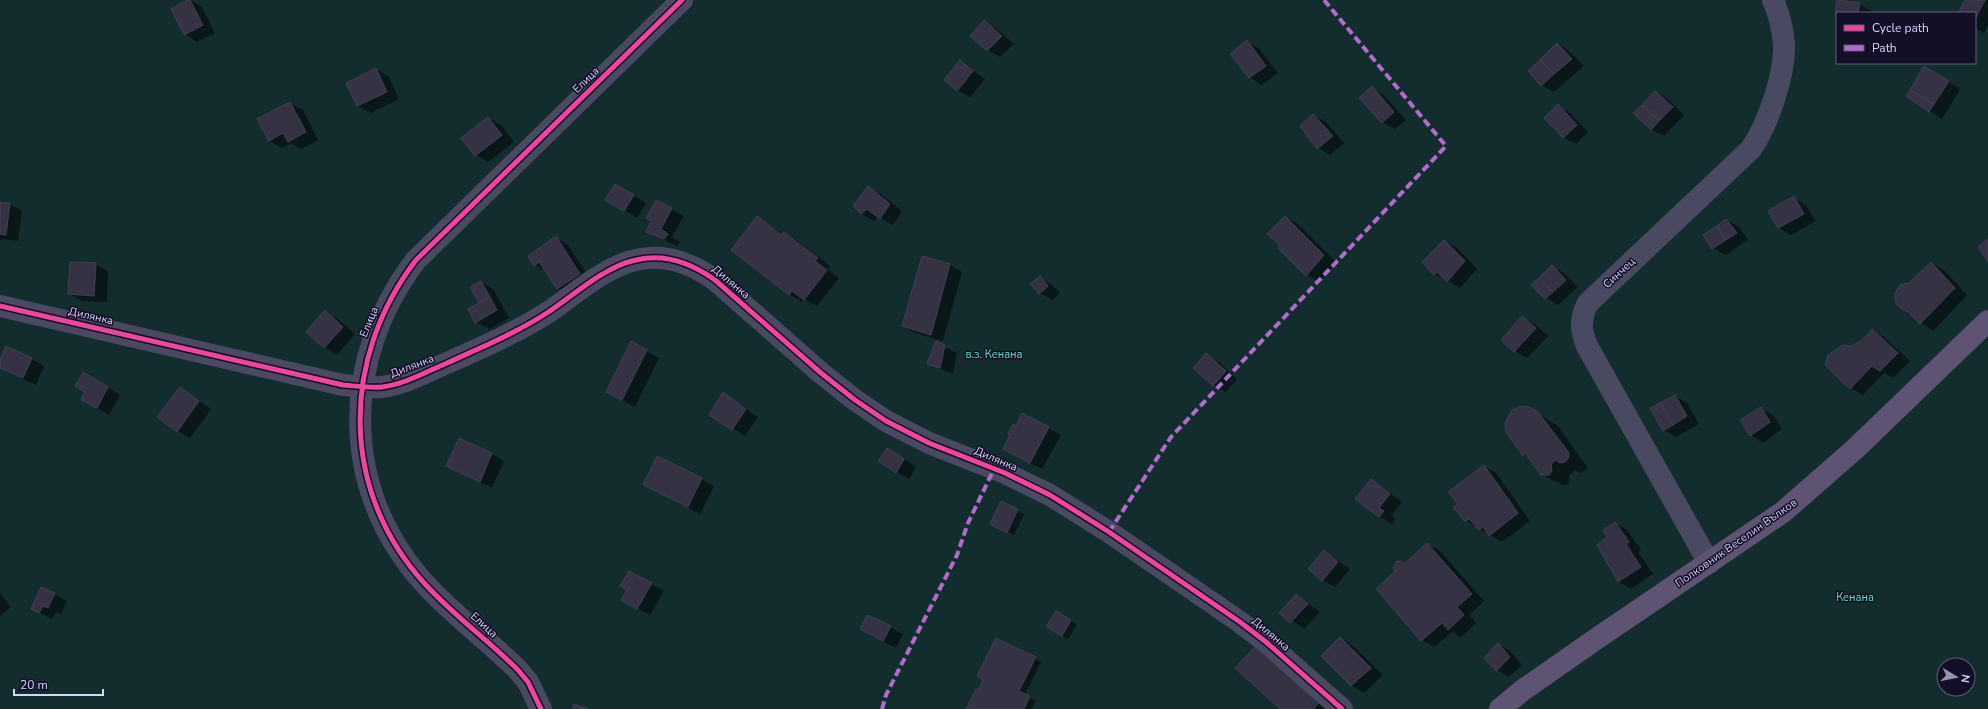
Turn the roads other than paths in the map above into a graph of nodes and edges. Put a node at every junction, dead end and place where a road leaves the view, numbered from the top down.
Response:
1 (682, 0) edge
2 (1773, 0) edge
3 (0, 306) edge
4 (1988, 321) edge
5 (362, 387) junction
6 (1709, 563) junction
7 (540, 709) edge
8 (1342, 709) edge
9 (1500, 709) edge

1 - 5 street, Елица
2 - 6 street, Синчец
3 - 5 street, Дилянка
4 - 6 main road, Полковник Веселин Вълков
5 - 7 street, Елица
5 - 8 street, Дилянка
6 - 9 main road, Полковник Веселин Вълков

